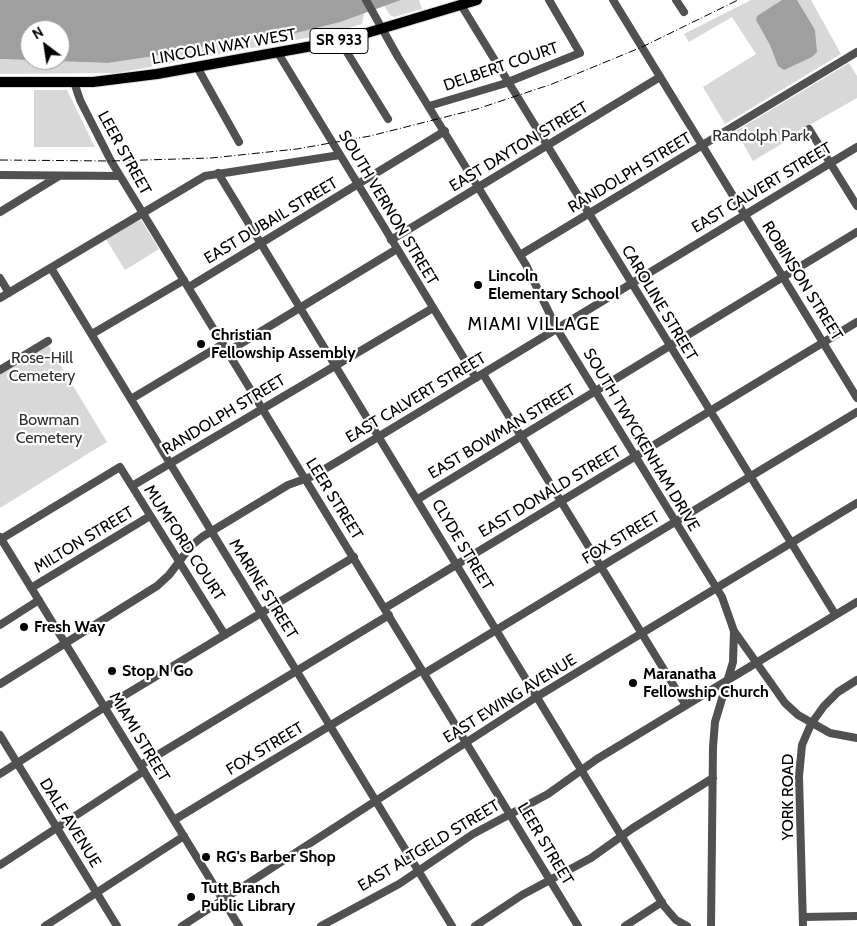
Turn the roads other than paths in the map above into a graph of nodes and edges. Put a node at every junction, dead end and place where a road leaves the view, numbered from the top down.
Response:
1 (366, 0) edge
2 (477, 0) edge
3 (549, 0) edge
4 (612, 0) edge
5 (676, 0) edge
6 (461, 5) junction
7 (684, 12) dead end
8 (381, 28) junction
9 (340, 41) junction
10 (857, 52) edge
11 (278, 53) junction
12 (197, 67) junction
13 (660, 76) junction
14 (0, 82) edge
15 (74, 82) junction
16 (508, 82) junction
17 (429, 106) junction
18 (388, 119) dead end
19 (809, 129) dead end
20 (444, 131) junction
21 (239, 142) dead end
22 (702, 145) junction
23 (547, 146) junction
24 (857, 147) edge
25 (340, 155) junction
26 (831, 163) junction
27 (218, 173) junction
28 (0, 174) edge
29 (60, 176) junction
30 (120, 176) junction
31 (358, 185) junction
32 (478, 187) junction
33 (857, 206) edge
34 (0, 212) edge
35 (142, 214) junction
36 (589, 214) junction
37 (745, 215) junction
38 (857, 232) edge
39 (391, 240) junction
40 (260, 243) junction
41 (396, 249) junction
42 (520, 256) junction
43 (51, 268) junction
44 (783, 277) junction
45 (0, 278) edge
46 (184, 280) junction
47 (631, 284) junction
48 (189, 287) junction
49 (9, 293) junction
50 (0, 298) edge
51 (300, 308) junction
52 (433, 308) junction
53 (857, 322) edge
54 (557, 329) junction
55 (92, 334) junction
56 (48, 341) dead end
57 (823, 343) junction
58 (223, 344) junction
59 (670, 346) junction
60 (227, 352) junction
61 (335, 365) junction
62 (0, 370) edge
63 (479, 376) junction
64 (595, 391) junction
65 (857, 398) edge
66 (131, 399) junction
67 (262, 408) junction
68 (710, 411) junction
69 (857, 412) edge
70 (379, 436) junction
71 (521, 436) junction
72 (635, 457) junction
73 (170, 463) junction
74 (749, 477) junction
75 (306, 479) junction
76 (132, 486) junction
77 (418, 499) junction
78 (561, 501) junction
79 (857, 503) edge
80 (150, 516) junction
81 (675, 522) junction
82 (212, 531) junction
83 (1, 538) edge
84 (791, 543) junction
85 (354, 557) junction
86 (179, 562) junction
87 (457, 564) junction
88 (601, 567) junction
89 (31, 588) junction
90 (716, 588) junction
91 (39, 600) junction
92 (857, 602) edge
93 (261, 612) junction
94 (387, 612) junction
95 (835, 614) junction
96 (0, 625) edge
97 (497, 630) junction
98 (734, 631) junction
99 (642, 633) junction
100 (225, 634) junction
101 (66, 642) junction
102 (756, 661) junction
103 (297, 671) junction
104 (423, 672) junction
105 (728, 678) junction
106 (857, 680) edge
107 (0, 684) edge
108 (538, 696) junction
109 (685, 704) junction
110 (105, 707) junction
111 (811, 724) junction
112 (330, 726) junction
113 (0, 735) edge
114 (857, 738) edge
115 (466, 742) junction
116 (17, 763) junction
117 (142, 768) junction
118 (582, 769) junction
119 (0, 774) edge
120 (713, 778) junction
121 (376, 800) junction
122 (510, 814) junction
123 (174, 820) junction
124 (56, 828) junction
125 (622, 835) junction
126 (184, 836) junction
127 (0, 865) edge
128 (420, 871) junction
129 (550, 880) junction
130 (96, 893) junction
131 (223, 900) junction
132 (662, 902) junction
133 (857, 916) edge
134 (804, 917) junction
135 (46, 926) edge
136 (116, 926) edge
137 (182, 926) edge
138 (239, 926) edge
139 (321, 926) edge
140 (452, 926) edge
141 (475, 926) edge
142 (578, 926) edge
143 (625, 926) edge
144 (687, 926) edge
145 (711, 926) edge
146 (803, 926) edge

1 - 8 street, SOUTH TWYCKENHAM DRIVE
2 - 6 main road, LINCOLN WAY WEST / SR 933
3 - 16 street, DELBERT COURT
4 - 13 street, ROBINSON STREET
5 - 7 street
6 - 8 main road, LINCOLN WAY WEST / SR 933
6 - 16 street, CAROLINE STREET
8 - 9 main road, LINCOLN WAY WEST / SR 933
8 - 17 street, SOUTH TWYCKENHAM DRIVE
9 - 11 main road, LINCOLN WAY WEST / SR 933
9 - 18 street
10 - 22 street, RANDOLPH STREET
11 - 12 main road, LINCOLN WAY WEST / SR 933
11 - 25 street, SOUTH VERNON STREET
12 - 15 main road, LINCOLN WAY WEST / SR 933
12 - 21 street
13 - 22 street, ROBINSON STREET
13 - 23 street, EAST DAYTON STREET
14 - 15 main road, LINCOLN WAY WEST / SR 933
15 - 30 street, LEER STREET
16 - 17 street, DELBERT COURT
16 - 23 street, CAROLINE STREET
17 - 20 street, SOUTH TWYCKENHAM DRIVE
19 - 26 street
20 - 31 street, EAST DUBAIL STREET
20 - 32 street, SOUTH TWYCKENHAM DRIVE
22 - 36 street, RANDOLPH STREET
22 - 37 street, ROBINSON STREET
23 - 32 street, EAST DAYTON STREET
23 - 36 street, CAROLINE STREET
24 - 26 street, EAST CALVERT STREET
25 - 27 street
25 - 31 street, SOUTH VERNON STREET
26 - 33 street
26 - 37 street, EAST CALVERT STREET
27 - 35 street
27 - 40 street, CLYDE STREET
28 - 29 street
29 - 30 street
29 - 34 street
30 - 35 street, LEER STREET
31 - 39 street, SOUTH VERNON STREET
31 - 40 street, EAST DUBAIL STREET
32 - 39 street, EAST DAYTON STREET
32 - 42 street, SOUTH TWYCKENHAM DRIVE
35 - 43 street
35 - 46 street, LEER STREET
36 - 42 street, RANDOLPH STREET
36 - 47 street, CAROLINE STREET
37 - 44 street, ROBINSON STREET
37 - 47 street, EAST CALVERT STREET
38 - 44 street, EAST BOWMAN STREET
39 - 41 street, SOUTH VERNON STREET
40 - 48 street, EAST DUBAIL STREET
40 - 51 street, CLYDE STREET
41 - 51 street
41 - 52 street, SOUTH VERNON STREET
42 - 54 street, SOUTH TWYCKENHAM DRIVE
43 - 49 street
43 - 55 street, MARINE STREET
44 - 57 street, ROBINSON STREET
44 - 59 street, EAST BOWMAN STREET
45 - 49 street
46 - 48 street, LEER STREET
46 - 55 street
47 - 54 street, EAST CALVERT STREET
47 - 59 street, CAROLINE STREET
48 - 58 street, LEER STREET
49 - 50 street
51 - 60 street
51 - 61 street, CLYDE STREET
52 - 61 street, RANDOLPH STREET
52 - 63 street, SOUTH VERNON STREET
53 - 57 street, EAST DONALD STREET
54 - 63 street, EAST CALVERT STREET
54 - 64 street, SOUTH TWYCKENHAM DRIVE
55 - 66 street, MARINE STREET
56 - 62 street
57 - 65 street, ROBINSON STREET
57 - 68 street, EAST DONALD STREET
58 - 60 street, LEER STREET
58 - 66 street
59 - 64 street, EAST BOWMAN STREET
59 - 68 street, CAROLINE STREET
60 - 67 street, LEER STREET
61 - 67 street, RANDOLPH STREET
61 - 70 street, CLYDE STREET
63 - 70 street, EAST CALVERT STREET
63 - 71 street, SOUTH VERNON STREET
64 - 71 street, EAST BOWMAN STREET
64 - 72 street, SOUTH TWYCKENHAM DRIVE
66 - 73 street, MARINE STREET
67 - 73 street, RANDOLPH STREET
67 - 75 street, LEER STREET
68 - 72 street, EAST DONALD STREET
68 - 74 street, CAROLINE STREET
69 - 74 street, FOX STREET
70 - 75 street, EAST CALVERT STREET
70 - 77 street, CLYDE STREET
71 - 77 street, EAST BOWMAN STREET
71 - 78 street, SOUTH VERNON STREET
72 - 78 street, EAST DONALD STREET
72 - 81 street, SOUTH TWYCKENHAM DRIVE
73 - 76 street, RANDOLPH STREET
73 - 82 street, MARINE STREET
74 - 81 street, FOX STREET
74 - 84 street, CAROLINE STREET
75 - 82 street, EAST CALVERT STREET
75 - 85 street, LEER STREET
76 - 80 street, MUMFORD COURT
76 - 83 street, MUMFORD COURT
77 - 87 street, CLYDE STREET
78 - 87 street, EAST DONALD STREET
78 - 88 street, SOUTH VERNON STREET
79 - 84 street, EAST EWING AVENUE
80 - 86 street, MUMFORD COURT
80 - 89 street, MILTON STREET
81 - 88 street, FOX STREET
81 - 90 street, SOUTH TWYCKENHAM DRIVE
82 - 86 street, EAST CALVERT STREET
82 - 93 street, MARINE STREET
83 - 89 street, MIAMI STREET
84 - 90 street, EAST EWING AVENUE
84 - 95 street, CAROLINE STREET
85 - 93 street
85 - 94 street, LEER STREET
86 - 100 street, MUMFORD COURT
86 - 101 street, EAST CALVERT STREET
87 - 94 street, EAST DONALD STREET
87 - 97 street, CLYDE STREET
88 - 97 street, FOX STREET
88 - 99 street, SOUTH VERNON STREET
89 - 91 street, MIAMI STREET
90 - 98 street, SOUTH TWYCKENHAM DRIVE
90 - 99 street, EAST EWING AVENUE
91 - 96 street, MILTON STREET
91 - 101 street, MIAMI STREET
92 - 95 street, EAST ALTGELD STREET
93 - 100 street
93 - 103 street, MARINE STREET
94 - 103 street, EAST DONALD STREET
94 - 104 street, LEER STREET
95 - 102 street, EAST ALTGELD STREET
97 - 104 street, FOX STREET
97 - 108 street, CLYDE STREET
98 - 102 street, SOUTH TWYCKENHAM DRIVE
98 - 105 street
99 - 108 street, EAST EWING AVENUE
99 - 109 street, SOUTH VERNON STREET
100 - 110 street
101 - 107 street, EAST CALVERT STREET
101 - 110 street, MIAMI STREET
102 - 105 street, EAST ALTGELD STREET
102 - 111 street
103 - 112 street, MARINE STREET
103 - 117 street, EAST DONALD STREET
104 - 112 street, FOX STREET
104 - 115 street, LEER STREET
105 - 109 street, EAST ALTGELD STREET
105 - 120 street
106 - 111 street, YORK ROAD
108 - 115 street, EAST EWING AVENUE
108 - 118 street, CLYDE STREET
109 - 118 street, EAST ALTGELD STREET
110 - 116 street
110 - 117 street, MIAMI STREET
111 - 114 street
111 - 134 street, YORK ROAD
112 - 121 street, MARINE STREET
112 - 123 street, FOX STREET
113 - 116 street, DALE AVENUE
115 - 121 street, EAST EWING AVENUE
115 - 122 street, LEER STREET
116 - 119 street
116 - 124 street, DALE AVENUE
117 - 123 street, MIAMI STREET
117 - 124 street, EAST DONALD STREET
118 - 122 street, EAST ALTGELD STREET
118 - 125 street, CLYDE STREET
120 - 125 street
120 - 145 street
121 - 128 street, MARINE STREET
121 - 131 street, EAST EWING AVENUE
122 - 128 street, EAST ALTGELD STREET
122 - 129 street, LEER STREET
123 - 126 street, MIAMI STREET
124 - 127 street, EAST DONALD STREET
124 - 130 street, DALE AVENUE
125 - 129 street
125 - 132 street, CLYDE STREET
126 - 130 street
126 - 131 street, MIAMI STREET
128 - 139 street, EAST ALTGELD STREET
128 - 140 street, MARINE STREET
129 - 141 street
129 - 142 street, LEER STREET
130 - 135 street
130 - 136 street, DALE AVENUE
131 - 137 street, EAST EWING AVENUE
131 - 138 street, MIAMI STREET
132 - 143 street
132 - 144 street, CLYDE STREET
133 - 134 street
134 - 146 street, YORK ROAD

